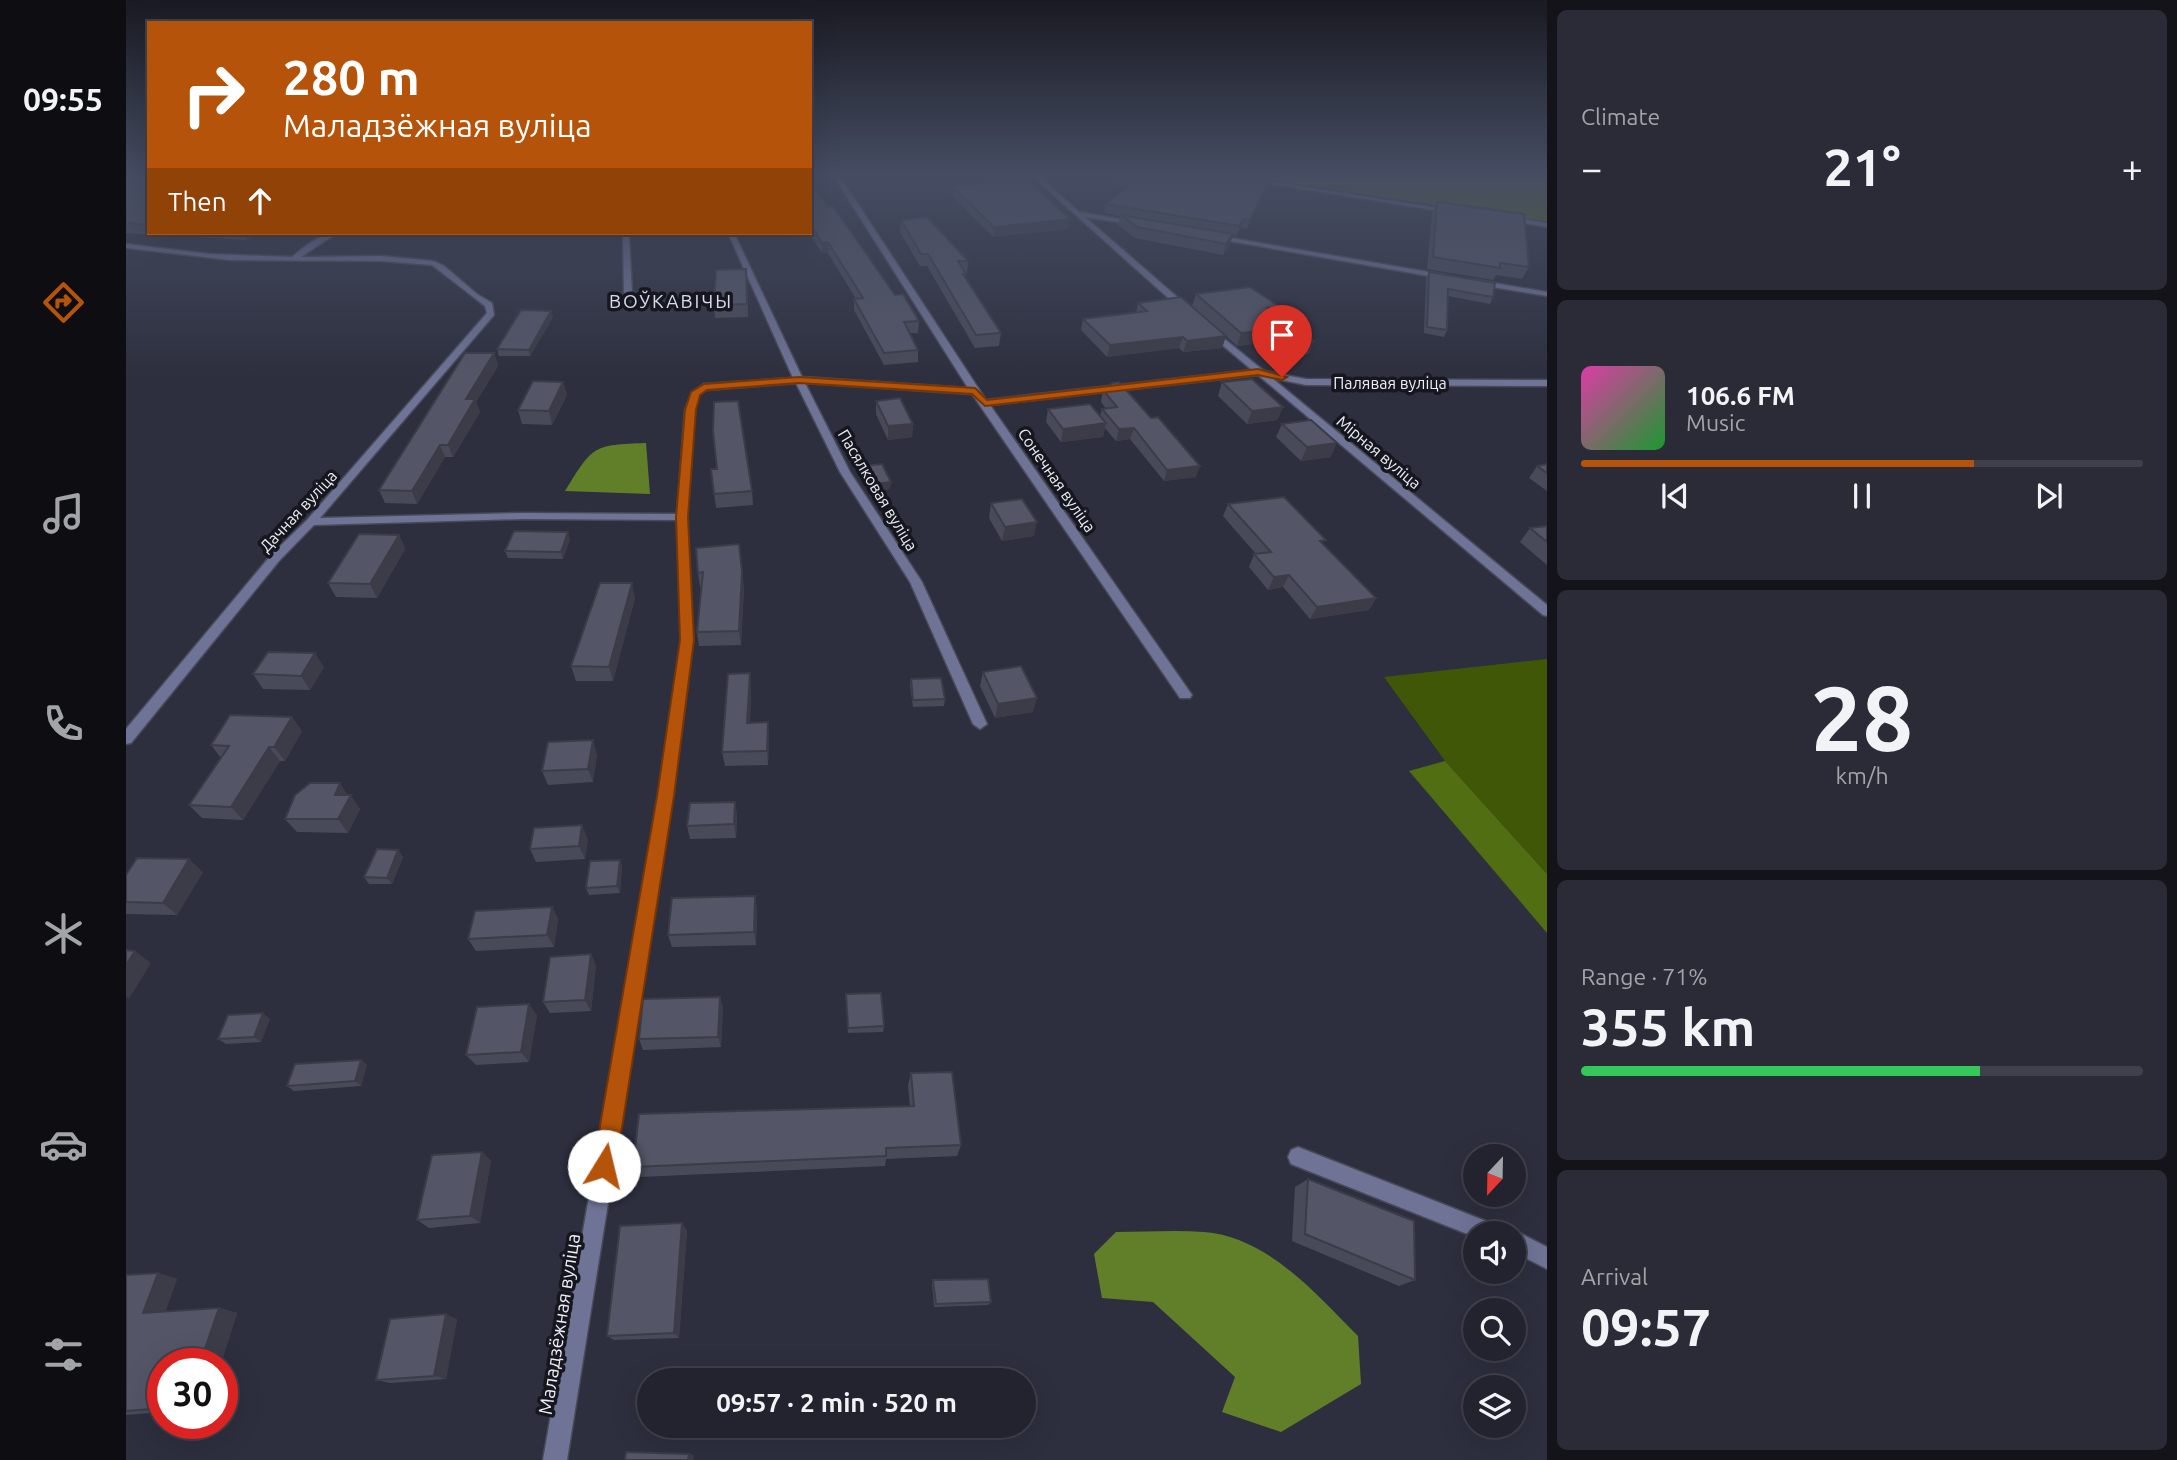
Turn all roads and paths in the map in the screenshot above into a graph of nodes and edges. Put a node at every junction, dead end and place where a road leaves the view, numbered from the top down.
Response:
1 (315, 243) edge
2 (626, 243) edge
3 (736, 243) edge
4 (880, 243) edge
5 (1110, 243) edge
6 (1251, 243) edge
7 (126, 246) edge
8 (294, 259) junction
9 (1453, 278) edge
10 (1466, 281) edge
11 (628, 293) dead end
12 (1547, 294) edge
13 (1197, 319) edge
14 (1208, 328) edge
15 (1258, 372) junction
16 (799, 380) junction
17 (1547, 383) edge
18 (980, 397) junction
19 (682, 517) junction
20 (311, 522) junction
21 (1547, 612) edge
22 (1185, 695) dead end
23 (980, 724) dead end
24 (126, 739) edge
25 (1298, 1157) dead end
26 (1463, 1222) edge
27 (1526, 1247) edge
28 (1547, 1258) edge
29 (555, 1460) edge

1 - 8 street
2 - 11 street
3 - 16 street, Пасялковая вуліца
4 - 18 street, Сонечная вуліца
5 - 13 street
6 - 9 street
7 - 8 street
8 - 20 street, Дачная вуліца
10 - 12 street
14 - 15 street, Мірная вуліца
15 - 17 street, Палявая вуліца
15 - 18 street, Палявая вуліца
15 - 21 street, Мірная вуліца
16 - 18 street, Маладзёжная вуліца
16 - 19 street, Маладзёжная вуліца
16 - 23 street, Пасялковая вуліца
18 - 22 street, Сонечная вуліца
19 - 20 street
19 - 29 street, Маладзёжная вуліца
20 - 24 street, Дачная вуліца
25 - 26 street
27 - 28 street

